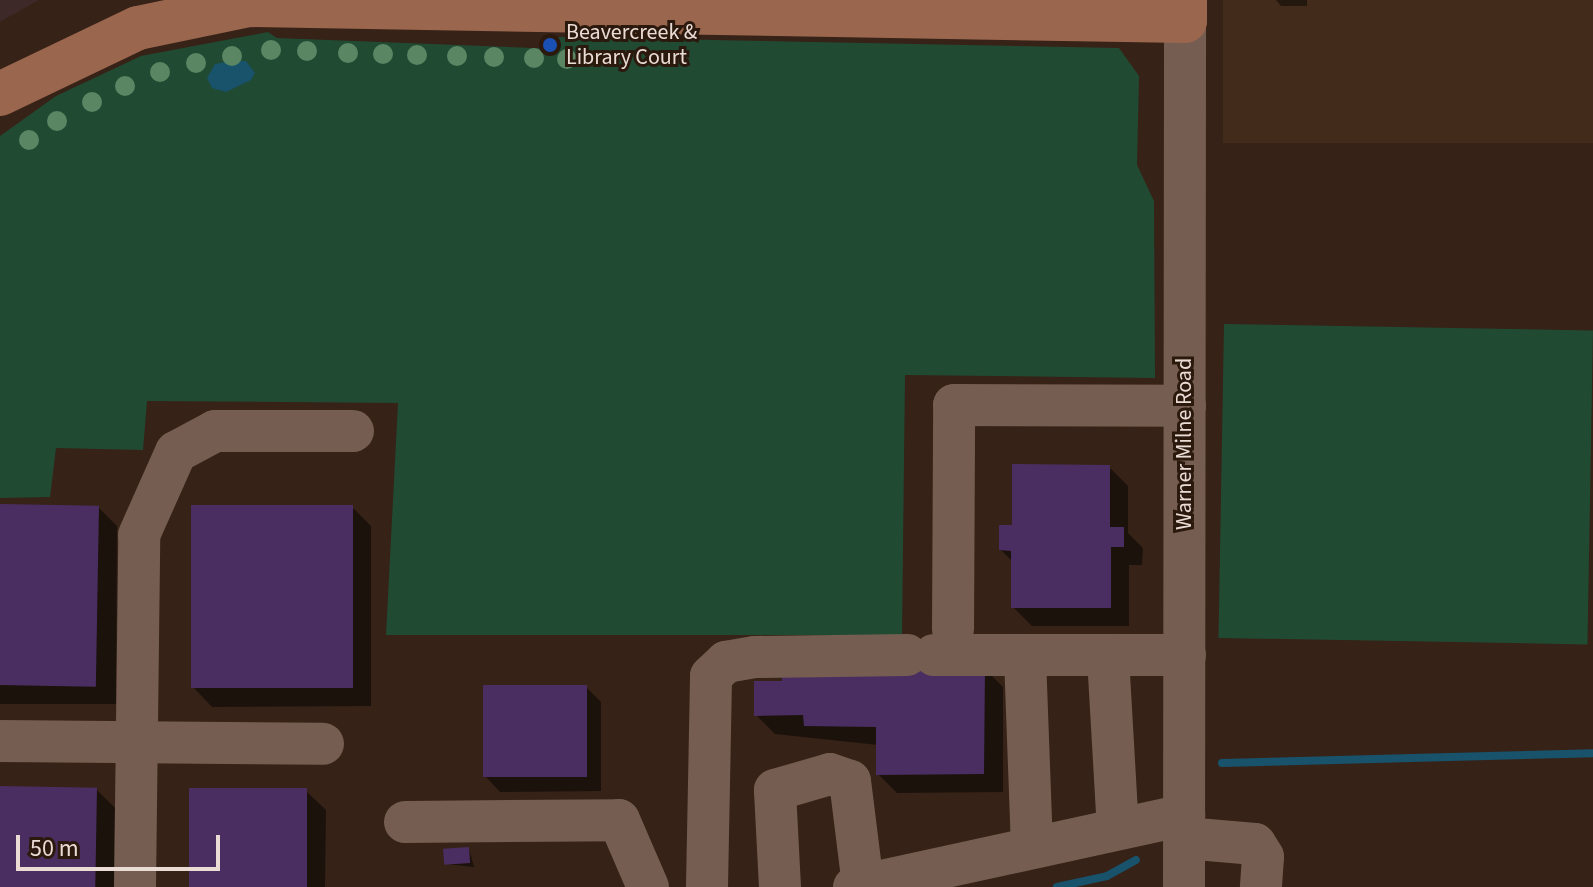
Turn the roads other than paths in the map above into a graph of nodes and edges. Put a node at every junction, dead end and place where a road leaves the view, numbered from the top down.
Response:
1 (365, 2) edge
2 (1185, 10) edge
3 (0, 94) edge
4 (1185, 406) junction
5 (353, 431) dead end
6 (931, 646) junction
7 (1185, 655) junction
8 (1025, 657) junction
9 (1108, 657) junction
10 (0, 741) edge
11 (135, 742) junction
12 (323, 744) dead end
13 (405, 822) dead end
14 (1184, 827) junction
15 (1118, 829) junction
16 (1032, 848) junction
17 (858, 886) edge
18 (135, 887) edge
19 (648, 887) edge
20 (707, 887) edge
21 (780, 887) edge
22 (1184, 887) edge
23 (1261, 887) edge

1 - 2 main road
1 - 3 main road
2 - 4 street, Warner Milne Road
4 - 6 street
4 - 7 street, Warner Milne Road
5 - 11 street
6 - 8 street
6 - 20 street
7 - 9 street
7 - 14 street, Warner Milne Road
8 - 9 street
8 - 16 street
9 - 15 street
10 - 11 street
11 - 12 street
11 - 18 street
13 - 19 street
14 - 15 street
14 - 22 street, Warner Milne Road
14 - 23 street
15 - 16 street
16 - 17 street
17 - 21 street

